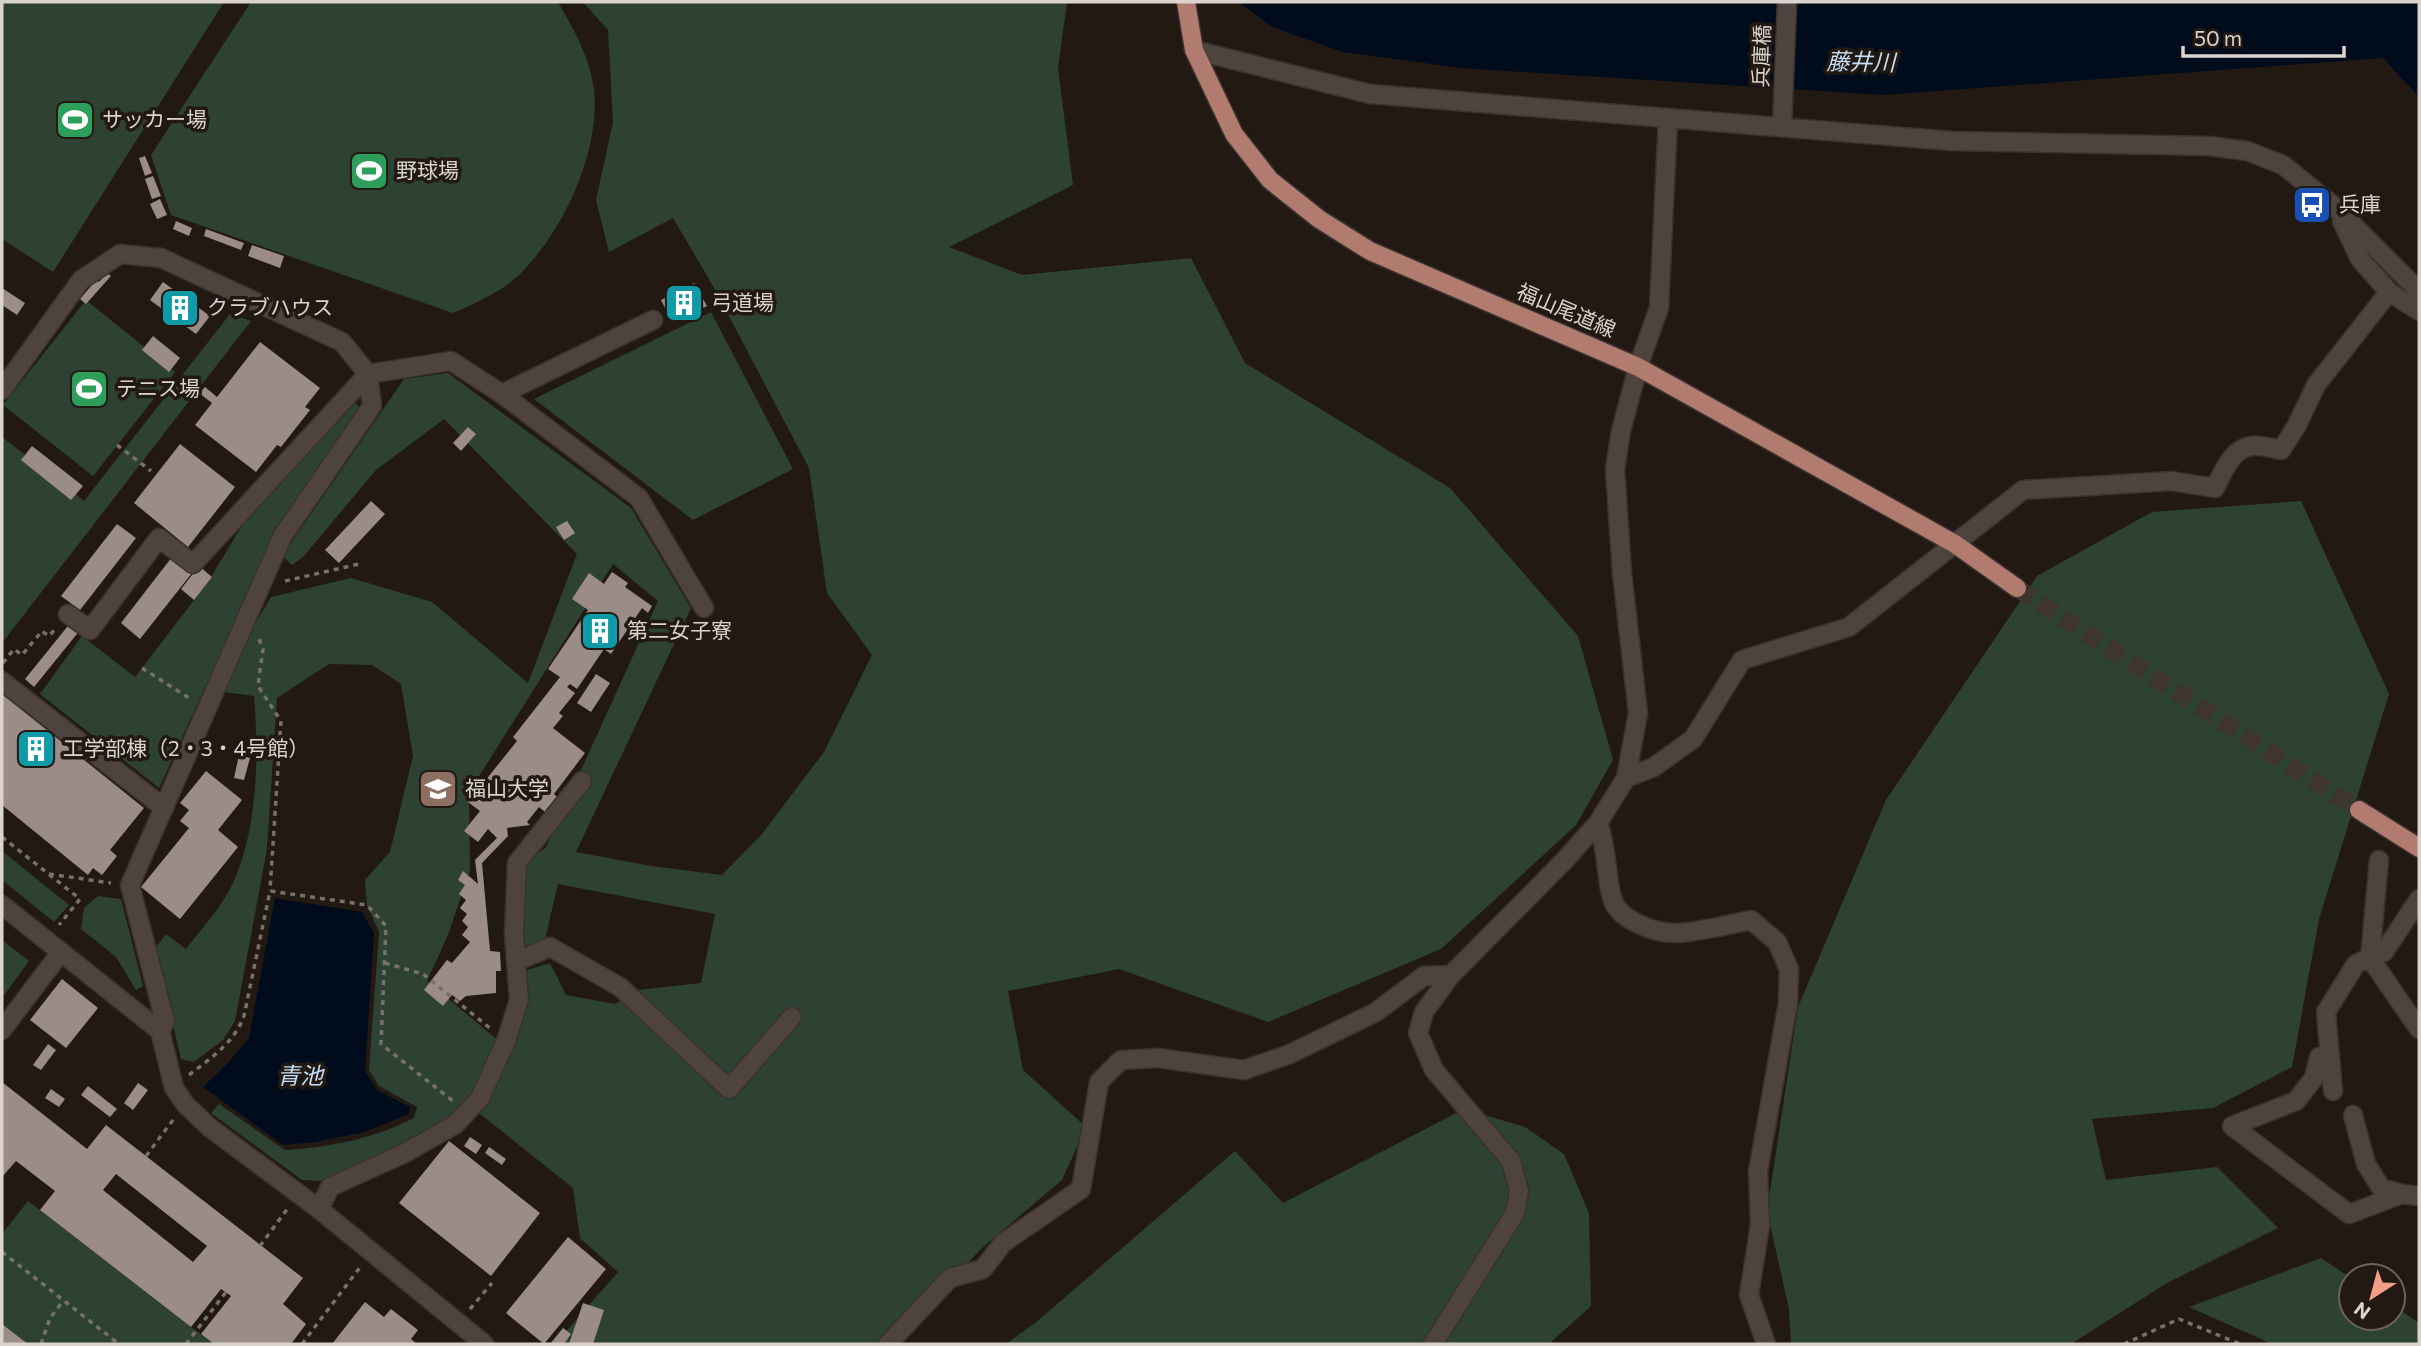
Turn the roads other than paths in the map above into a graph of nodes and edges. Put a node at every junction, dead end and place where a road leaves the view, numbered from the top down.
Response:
1 (1186, 2) edge
2 (1787, 2) edge
3 (1194, 50) junction
4 (1668, 118) junction
5 (1782, 119) junction
6 (2336, 208) junction
7 (2419, 291) edge
8 (2389, 292) junction
9 (2419, 311) edge
10 (653, 320) dead end
11 (1638, 367) junction
12 (368, 374) junction
13 (2, 390) edge
14 (502, 394) junction
15 (1955, 544) junction
16 (2017, 588) tunnel mouth
17 (704, 608) dead end
18 (68, 614) road end
19 (2, 681) edge
20 (1626, 778) junction
21 (582, 781) dead end
22 (164, 808) junction
23 (2359, 810) tunnel mouth
24 (1598, 823) junction
25 (2419, 848) edge
26 (2379, 860) dead end
27 (2419, 899) edge
28 (2, 905) edge
29 (61, 952) junction
30 (2370, 958) junction
31 (517, 961) junction
32 (1451, 975) junction
33 (792, 1017) dead end
34 (2419, 1029) edge
35 (2, 1030) edge
36 (160, 1031) junction
37 (2330, 1053) junction
38 (2333, 1091) dead end
39 (2353, 1115) dead end
40 (2411, 1195) edge
41 (319, 1209) junction
42 (484, 1344) edge
43 (888, 1344) edge
44 (1433, 1344) edge
45 (1766, 1344) edge

1 - 3 main road, 福山尾道線
2 - 5 street, 兵庫橋
3 - 4 street
3 - 11 main road, 福山尾道線
4 - 5 street
4 - 11 street
5 - 6 street
6 - 7 street
6 - 8 street
8 - 9 street
8 - 15 street
10 - 14 street
11 - 15 main road, 福山尾道線
11 - 20 street
12 - 13 street
12 - 14 street
12 - 18 street
12 - 22 street
14 - 17 street
15 - 16 main road, 福山尾道線
15 - 20 street
19 - 22 street
20 - 24 street
21 - 31 street
22 - 36 street
23 - 25 main road
24 - 32 street
24 - 45 street
26 - 30 street
27 - 30 street
28 - 29 street
29 - 35 street
29 - 36 street
30 - 34 street
30 - 37 street
31 - 33 street
31 - 41 street
32 - 43 street
32 - 44 street
36 - 41 street
37 - 38 street
37 - 40 street
39 - 40 street
41 - 42 street

